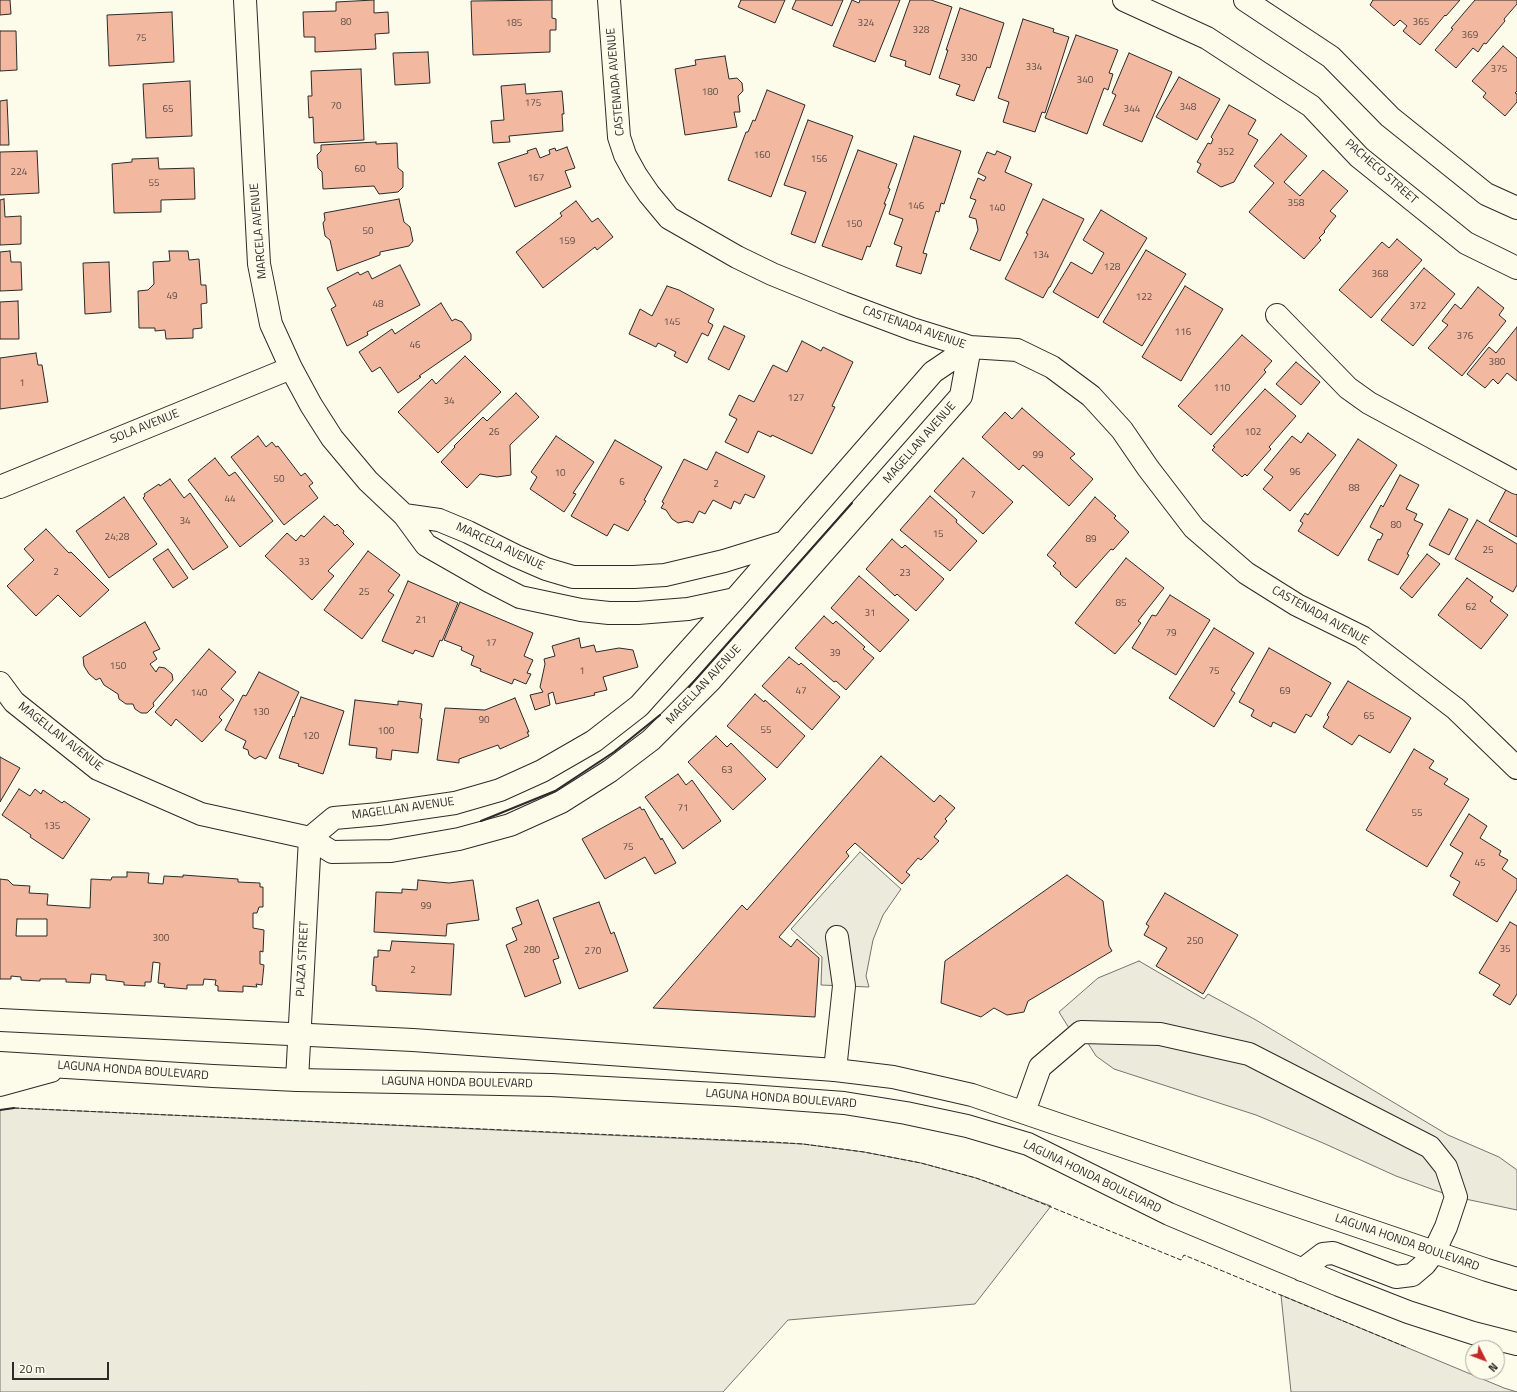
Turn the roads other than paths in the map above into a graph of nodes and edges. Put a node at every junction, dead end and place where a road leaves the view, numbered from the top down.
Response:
1 (245, 0) edge
2 (609, 0) edge
3 (1124, 0) edge
4 (1245, 0) edge
5 (1517, 208) edge
6 (1517, 268) edge
7 (1277, 315) dead end
8 (970, 347) junction
9 (291, 368) junction
10 (1517, 483) edge
11 (0, 487) edge
12 (404, 514) junction
13 (785, 542) junction
14 (735, 599) junction
15 (0, 683) edge
16 (1517, 766) edge
17 (310, 838) junction
18 (837, 937) dead end
19 (0, 1020) edge
20 (300, 1034) junction
21 (0, 1063) edge
22 (67, 1067) junction
23 (835, 1070) junction
24 (297, 1080) junction
25 (0, 1085) edge
26 (1024, 1112) junction
27 (1434, 1252) junction
28 (1302, 1270) junction
29 (1517, 1279) edge
30 (1517, 1344) edge

1 - 9 street, MARCELA AVENUE
2 - 8 street, CASTENADA AVENUE
3 - 6 street, PACHECO STREET
4 - 5 street
7 - 10 street
8 - 13 street, MAGELLAN AVENUE
8 - 16 street, CASTENADA AVENUE
8 - 17 street, MAGELLAN AVENUE
9 - 11 street, SOLA AVENUE
9 - 12 street, MARCELA AVENUE
12 - 13 street, MARCELA AVENUE
12 - 14 street, MARCELA AVENUE
13 - 14 street, MAGELLAN AVENUE
14 - 17 street, MAGELLAN AVENUE
15 - 17 street, MAGELLAN AVENUE
17 - 20 street, PLAZA STREET
18 - 23 street
19 - 20 street, LAGUNA HONDA BOULEVARD
20 - 23 street, LAGUNA HONDA BOULEVARD
20 - 24 street, PLAZA STREET
21 - 22 street, LAGUNA HONDA BOULEVARD
22 - 24 street, LAGUNA HONDA BOULEVARD
22 - 25 street
23 - 26 street, LAGUNA HONDA BOULEVARD
24 - 28 street, LAGUNA HONDA BOULEVARD
26 - 27 street, LAGUNA HONDA BOULEVARD
26 - 27 street
27 - 28 street
27 - 29 street, LAGUNA HONDA BOULEVARD
28 - 30 street, LAGUNA HONDA BOULEVARD

